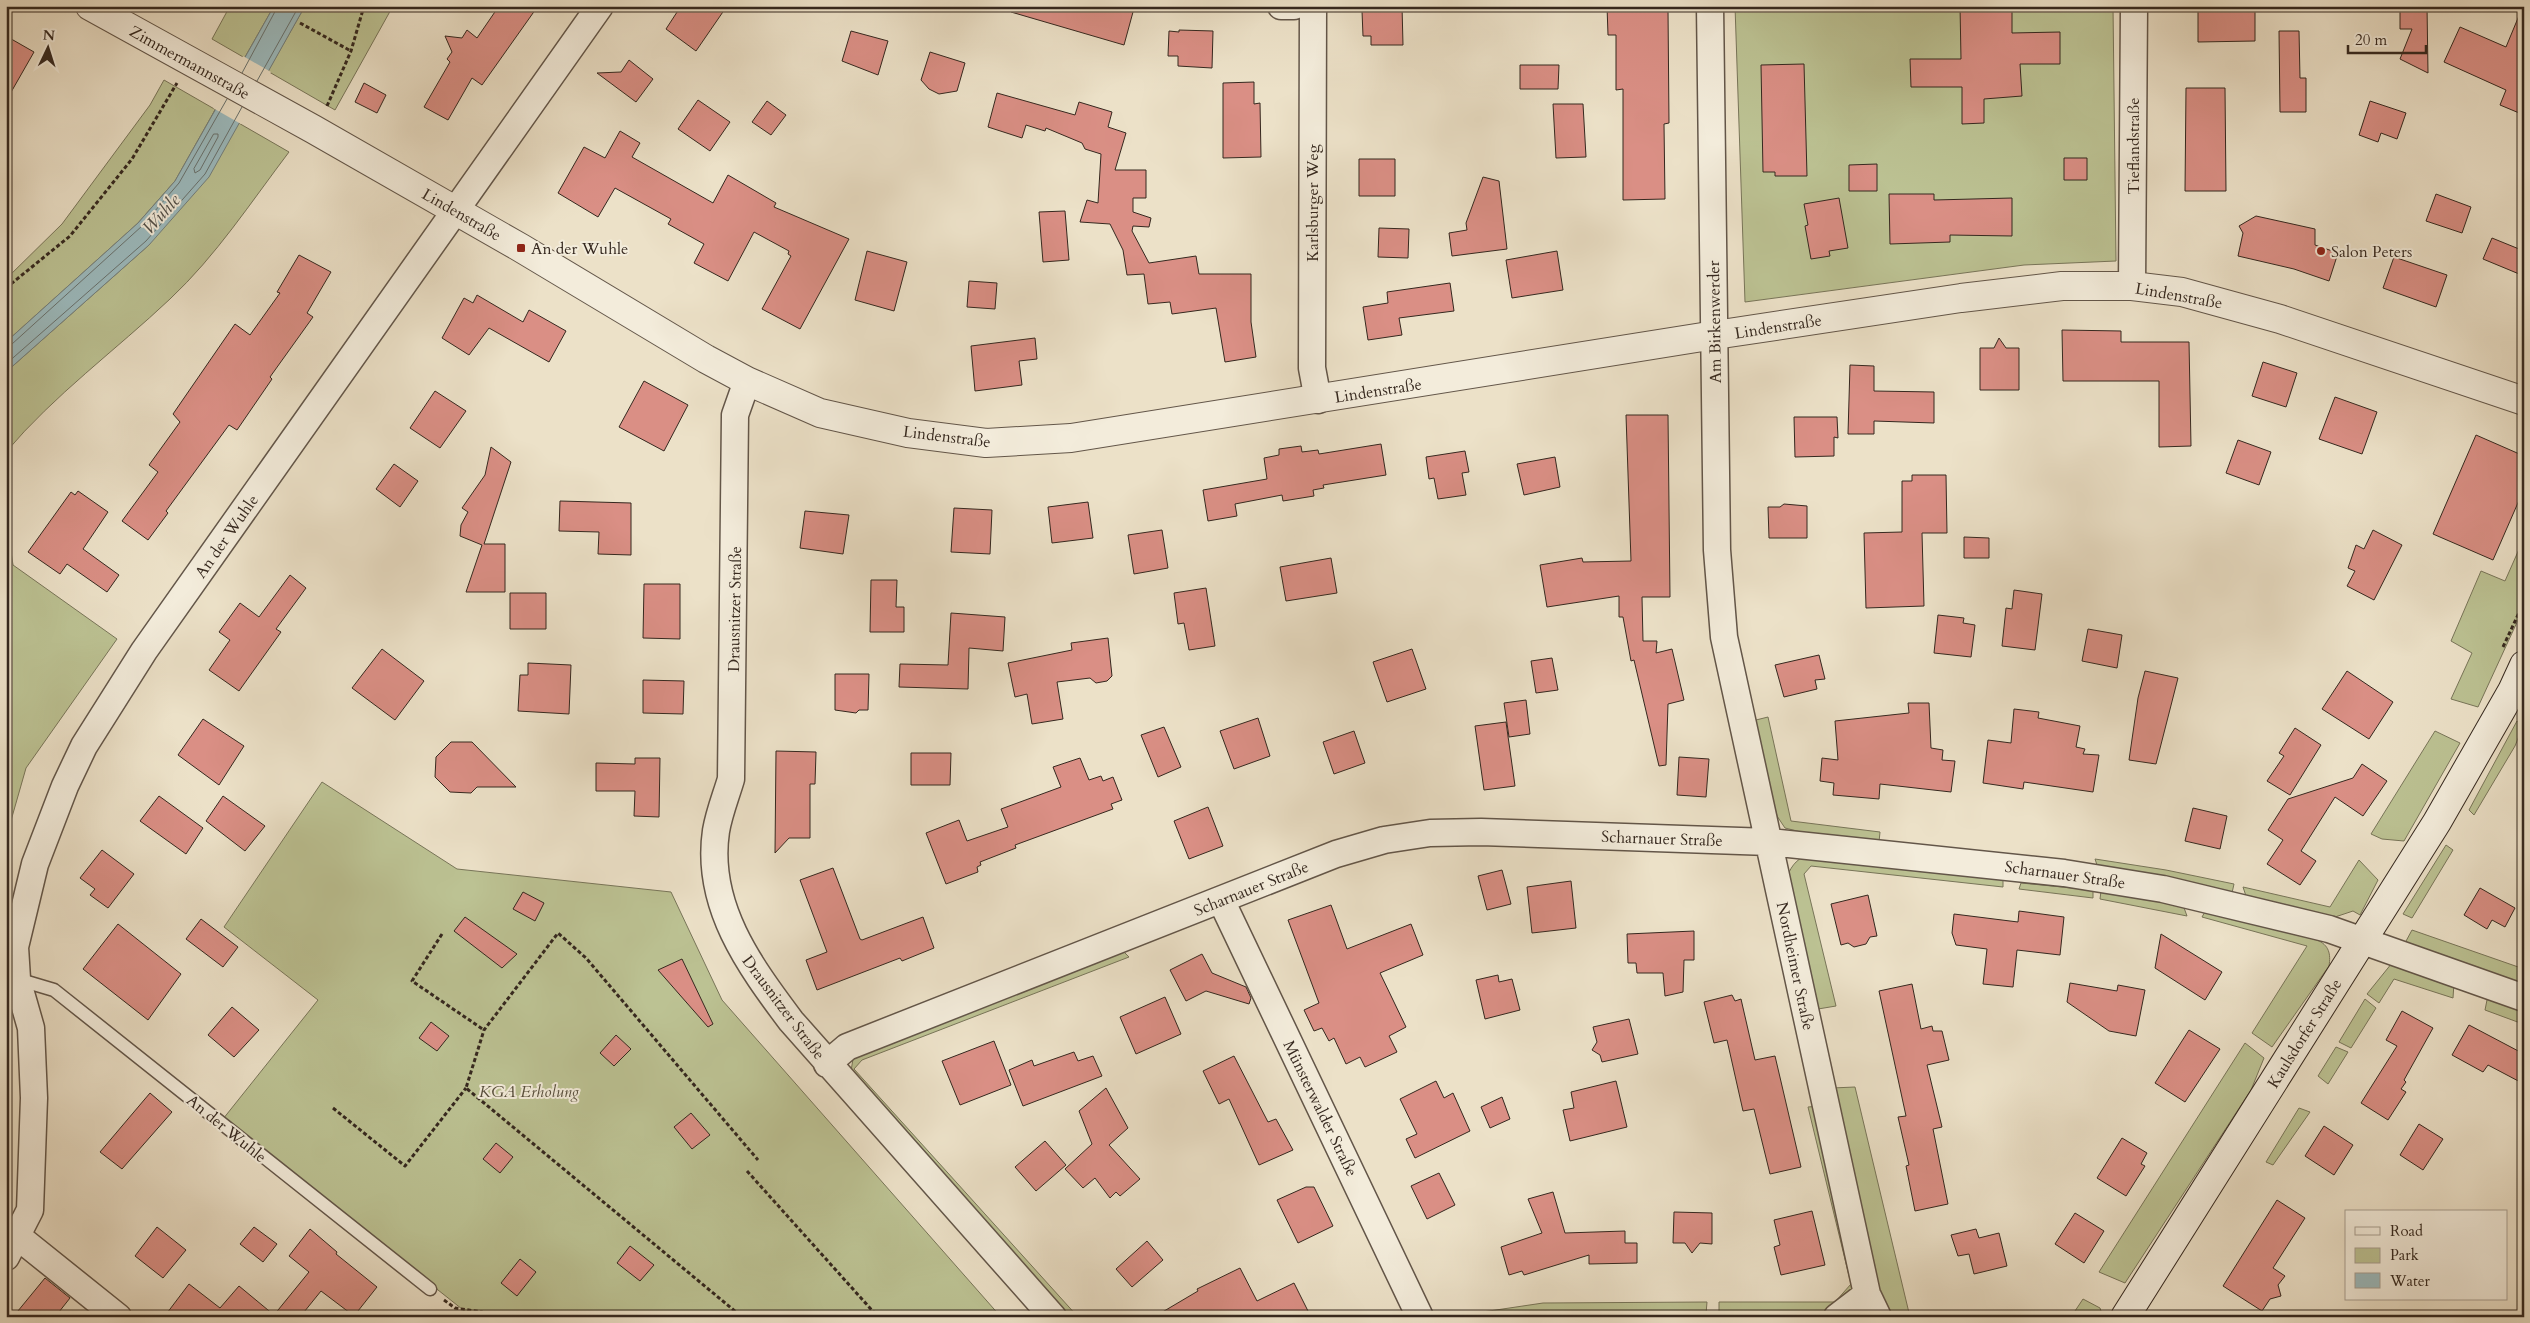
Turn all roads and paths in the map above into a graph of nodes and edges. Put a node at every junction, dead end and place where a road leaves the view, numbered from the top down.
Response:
1 (90, 6) edge
2 (364, 6) edge
3 (600, 6) edge
4 (1282, 6) edge
5 (1294, 6) edge
6 (1313, 6) edge
7 (1710, 6) edge
8 (2134, 6) edge
9 (300, 23) dead end
10 (351, 51) junction
11 (187, 74) junction
12 (323, 112) dead end
13 (291, 117) joint
14 (456, 212) junction
15 (2132, 286) junction
16 (6, 288) edge
17 (1715, 335) junction
18 (747, 381) junction
19 (1318, 400) junction
20 (2524, 401) edge
21 (1724, 638) joint
22 (2524, 665) edge
23 (1770, 842) junction
24 (1221, 900) junction
25 (442, 934) dead end
26 (2362, 941) junction
27 (17, 979) junction
28 (2524, 998) edge
29 (484, 1030) junction
30 (827, 1064) junction
31 (466, 1088) junction
32 (333, 1108) dead end
33 (758, 1160) dead end
34 (747, 1171) dead end
35 (11, 1246) edge
36 (430, 1289) joint
37 (1873, 1306) edge
38 (118, 1317) edge
39 (488, 1317) edge
40 (734, 1317) edge
41 (878, 1317) edge
42 (1053, 1317) edge
43 (1420, 1317) edge
44 (1837, 1317) edge
45 (2125, 1317) edge

1 - 11 street, Zimmermannstraße
2 - 10 path
3 - 14 street, An der Wuhle
4 - 5 street
6 - 19 street, Karlsburger Weg
7 - 17 street, Am Birkenwerder
8 - 15 street, Tieflandstraße
9 - 10 path
10 - 12 path
11 - 13 street, Zimmermannstraße
11 - 16 path
13 - 14 street, Lindenstraße
14 - 18 street, Lindenstraße
14 - 27 street, An der Wuhle
15 - 17 street, Lindenstraße
15 - 20 street, Lindenstraße
17 - 19 street, Lindenstraße
17 - 21 street, Am Birkenwerder
18 - 19 street, Lindenstraße
18 - 30 street, Drausnitzer Straße
21 - 23 street, Nordheimer Straße
22 - 26 street, Kaulsdorfer Straße
23 - 24 street, Scharnauer Straße
23 - 26 street, Scharnauer Straße
23 - 37 street, Nordheimer Straße
24 - 30 street, Scharnauer Straße
24 - 43 street, Münsterwalder Straße
25 - 29 path
26 - 28 street, Scharnauer Straße
26 - 45 street, Kaulsdorfer Straße
27 - 35 street, An der Wuhle
27 - 36 lane, An der Wuhle
29 - 31 path
29 - 33 path
30 - 42 street, Drausnitzer Straße
31 - 32 path
31 - 40 path
34 - 41 path
35 - 38 street, An der Wuhle
36 - 39 path
37 - 44 street, Nordheimer Straße

